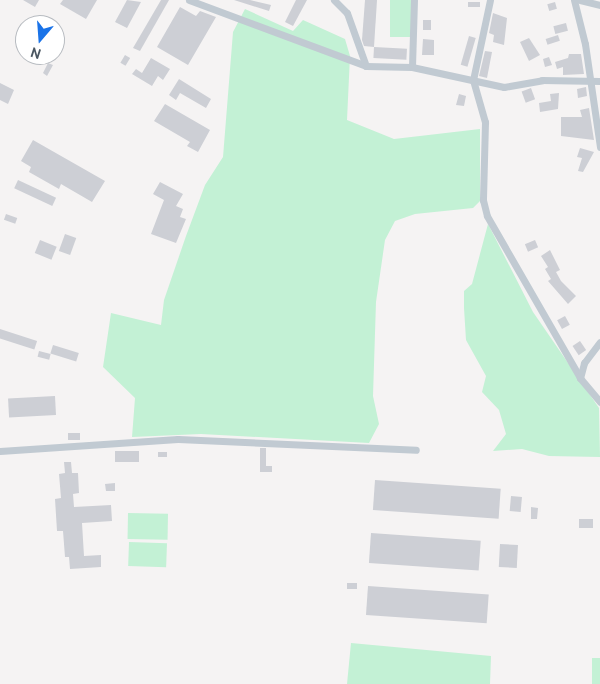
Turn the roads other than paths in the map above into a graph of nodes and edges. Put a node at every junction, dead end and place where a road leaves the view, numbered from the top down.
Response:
1 (189, 0) edge
2 (334, 0) edge
3 (414, 0) edge
4 (490, 0) edge
5 (574, 0) edge
6 (580, 0) edge
7 (600, 5) edge
8 (366, 66) junction
9 (412, 67) junction
10 (473, 80) junction
11 (589, 80) junction
12 (600, 81) edge
13 (600, 147) edge
14 (600, 342) edge
15 (580, 378) junction
16 (600, 400) edge
17 (416, 450) dead end
18 (0, 451) edge

1 - 8 street
2 - 8 street
3 - 9 street
4 - 10 street
5 - 11 street
6 - 7 street
8 - 9 street
9 - 10 street
10 - 11 street
10 - 15 street
11 - 12 street
11 - 13 street
14 - 15 street
15 - 16 street
17 - 18 street

